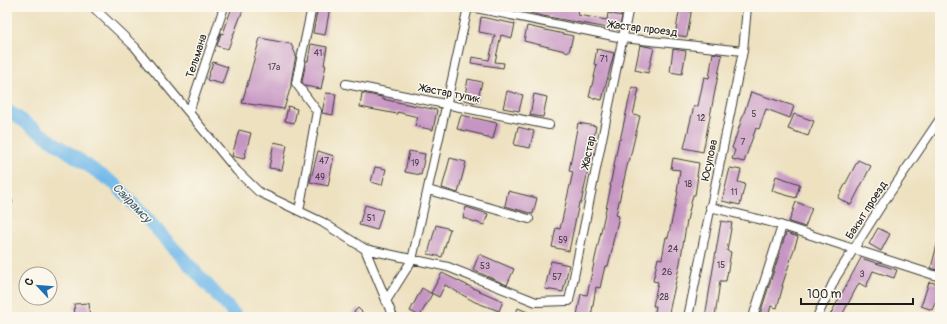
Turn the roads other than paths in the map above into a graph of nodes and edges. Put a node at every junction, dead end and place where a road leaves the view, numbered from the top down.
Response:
1 (93, 7) edge
2 (224, 7) edge
3 (312, 7) edge
4 (470, 7) edge
5 (629, 7) edge
6 (747, 7) edge
7 (622, 38) junction
8 (743, 51) junction
9 (346, 84) dead end
10 (447, 104) junction
11 (189, 112) junction
12 (940, 119) edge
13 (550, 125) dead end
14 (428, 190) junction
15 (710, 207) junction
16 (300, 211) junction
17 (529, 219) dead end
18 (782, 226) junction
19 (365, 250) junction
20 (853, 250) junction
21 (412, 260) junction
22 (940, 277) edge
23 (386, 301) junction
24 (393, 317) edge
25 (688, 317) edge
26 (753, 317) edge
27 (817, 317) edge

1 - 11 street
2 - 11 street, Тельмана
3 - 16 street
4 - 7 street, Жастар проезд
4 - 10 street
5 - 7 street, Жастар
6 - 8 street, Юсупова
7 - 8 street, Жастар проезд
7 - 21 street, Жастар
8 - 15 street, Юсупова
9 - 10 street, Жастар тупик
10 - 13 street, Жастар тупик
10 - 14 street
11 - 16 street
12 - 20 street, Бакыт проезд
14 - 17 street
14 - 21 street
15 - 18 street
15 - 25 street, Юсупова
16 - 19 street
18 - 20 street
18 - 26 street
19 - 21 street
19 - 23 street
20 - 22 street
20 - 27 street, Бакыт проезд
21 - 23 street
23 - 24 street

